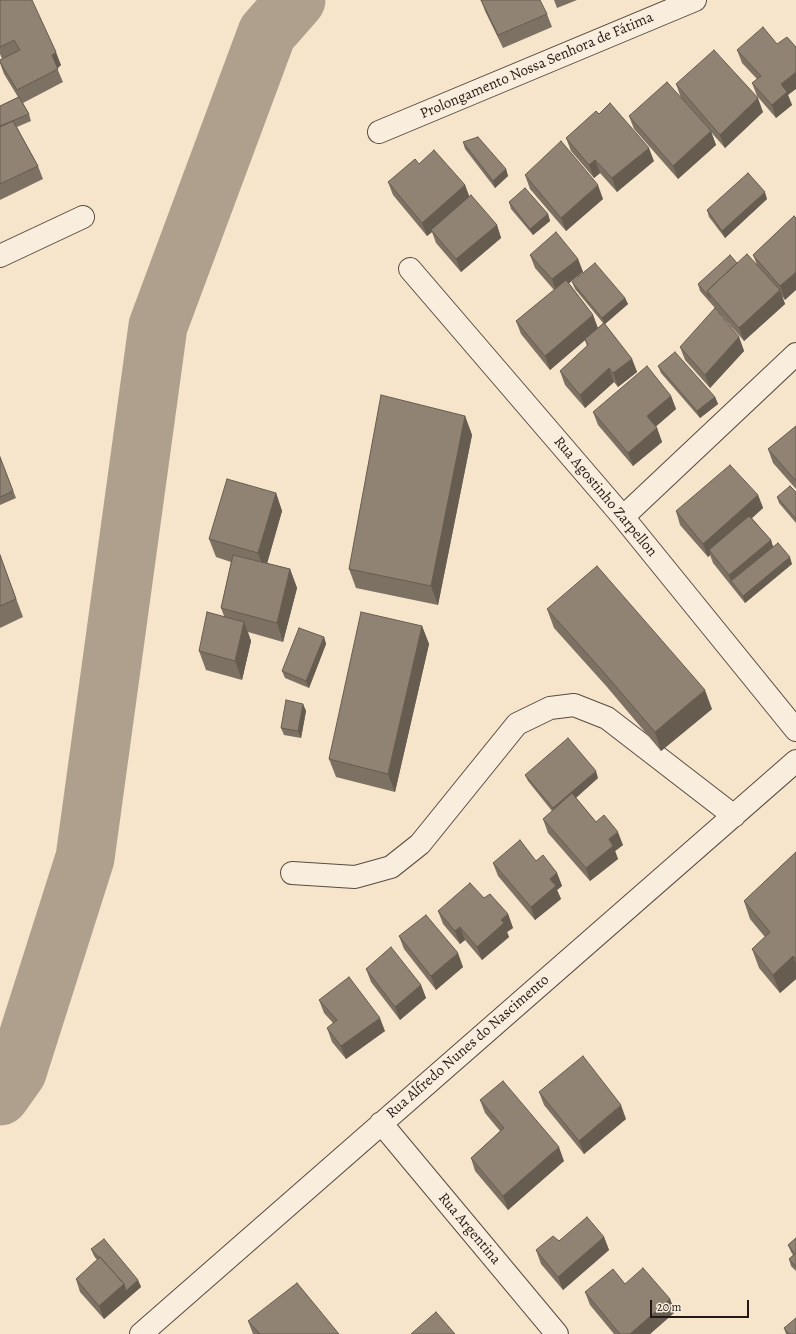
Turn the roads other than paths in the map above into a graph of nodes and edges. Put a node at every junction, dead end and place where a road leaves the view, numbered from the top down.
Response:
1 (695, 0) edge
2 (379, 132) dead end
3 (83, 218) dead end
4 (0, 256) edge
5 (410, 269) dead end
6 (796, 354) edge
7 (623, 517) junction
8 (796, 730) edge
9 (796, 761) edge
10 (734, 816) junction
11 (292, 873) dead end
12 (381, 1124) junction
13 (141, 1334) edge
14 (557, 1334) edge

1 - 2 street, Prolongamento Nossa Senhora de Fátima
3 - 4 street
5 - 7 street, Rua Agostinho Zarpellon
6 - 7 street
7 - 8 street, Rua Agostinho Zarpellon
9 - 10 street, Rua Alfredo Nunes do Nascimento
10 - 11 street
10 - 12 street, Rua Alfredo Nunes do Nascimento
12 - 13 street, Rua Alfredo Nunes do Nascimento
12 - 14 street, Rua Argentina

